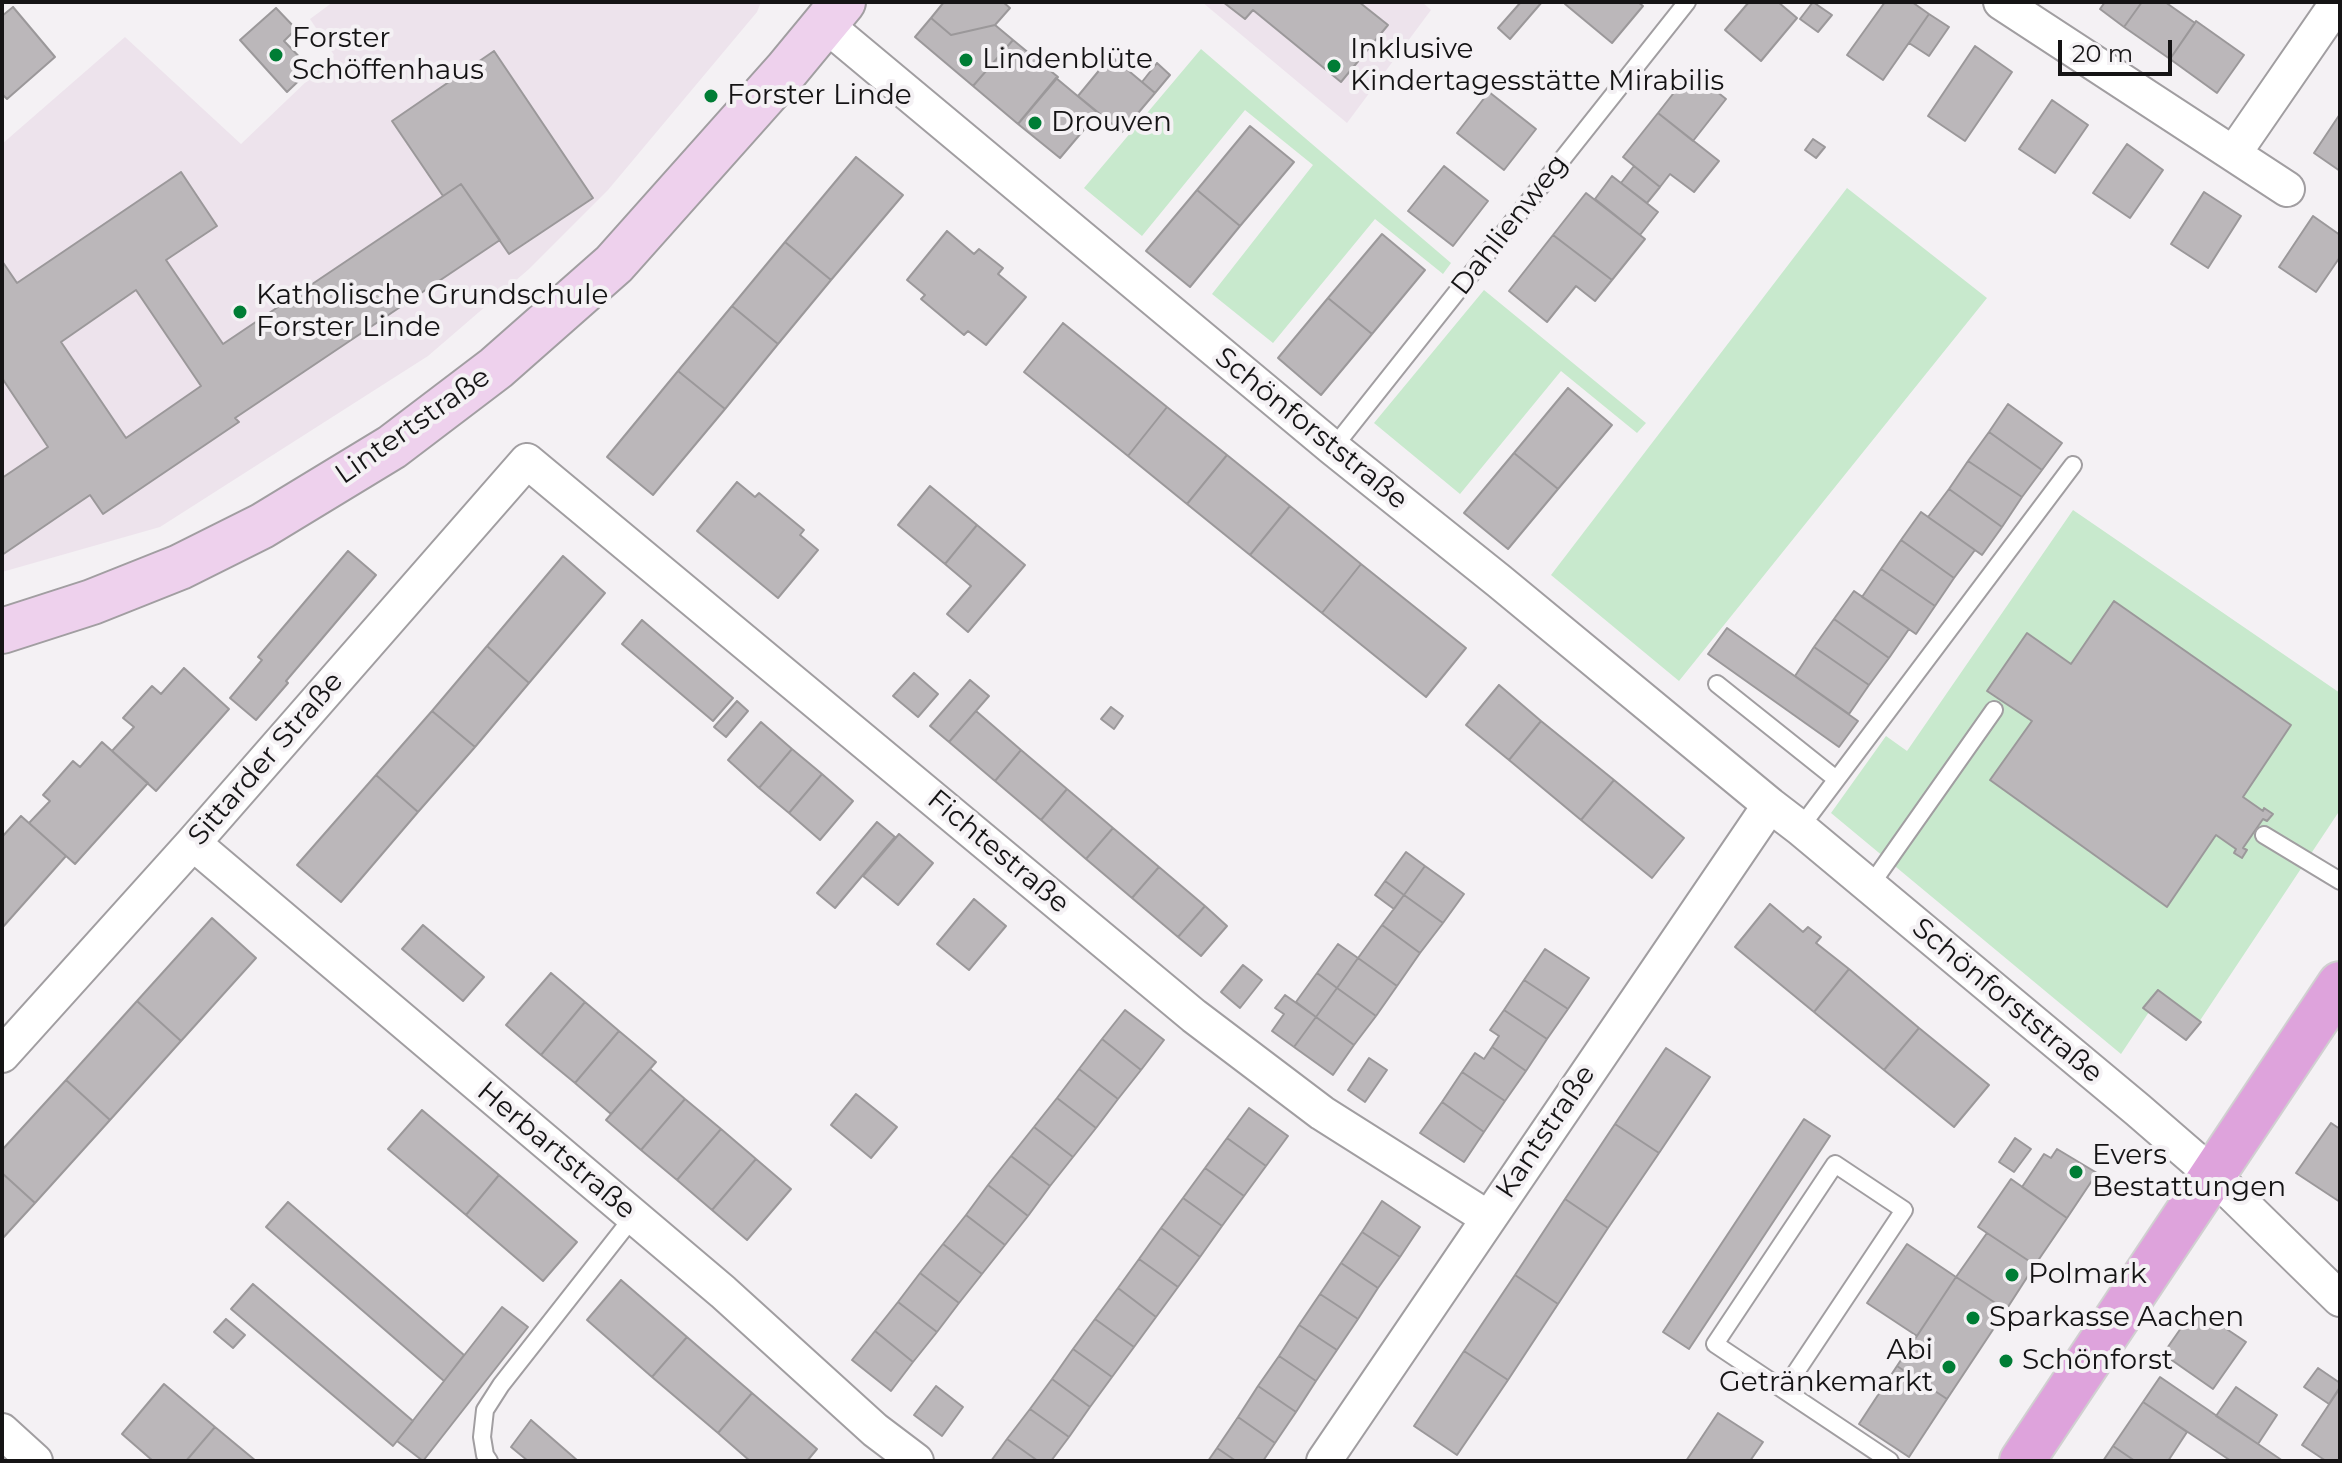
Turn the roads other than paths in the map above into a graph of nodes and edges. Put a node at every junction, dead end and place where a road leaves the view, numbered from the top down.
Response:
1 (1687, 2) edge
2 (2001, 2) edge
3 (2338, 2) edge
4 (834, 13) edge
5 (2234, 153) junction
6 (2287, 189) dead end
7 (1333, 448) junction
8 (527, 461) joint
9 (2073, 465) dead end
10 (2, 631) edge
11 (1717, 684) dead end
12 (1994, 710) dead end
13 (1836, 779) junction
14 (1770, 805) junction
15 (1800, 828) junction
16 (2264, 835) dead end
17 (193, 843) junction
18 (2340, 881) edge
19 (1870, 886) junction
20 (2340, 984) edge
21 (2, 1055) edge
22 (2213, 1175) junction
23 (633, 1217) junction
24 (1488, 1218) junction
25 (2340, 1299) edge
26 (1784, 1390) junction
27 (2, 1431) edge
28 (35, 1461) edge
29 (489, 1461) edge
30 (916, 1461) edge
31 (1324, 1461) edge
32 (1890, 1461) edge
33 (2022, 1461) edge

1 - 7 lane, Dahlienweg
2 - 5 street
3 - 5 street
4 - 7 street, Schönforststraße
4 - 10 main road, Lintertstraße
5 - 6 street
7 - 14 street, Schönforststraße
8 - 17 street, Sittarder Straße
8 - 24 street, Fichtestraße
9 - 13 lane
11 - 13 lane
12 - 19 lane
13 - 15 lane
14 - 15 street, Schönforststraße
14 - 24 street, Kantstraße
15 - 19 street, Schönforststraße
16 - 18 lane
17 - 21 street, Sittarder Straße
17 - 23 street, Herbartstraße
19 - 22 street, Schönforststraße
20 - 22 main road
22 - 25 street, Schönforststraße
22 - 33 main road
23 - 29 lane
23 - 30 street, Herbartstraße
24 - 31 street, Kantstraße
26 - 26 lane
26 - 32 lane
27 - 28 street

